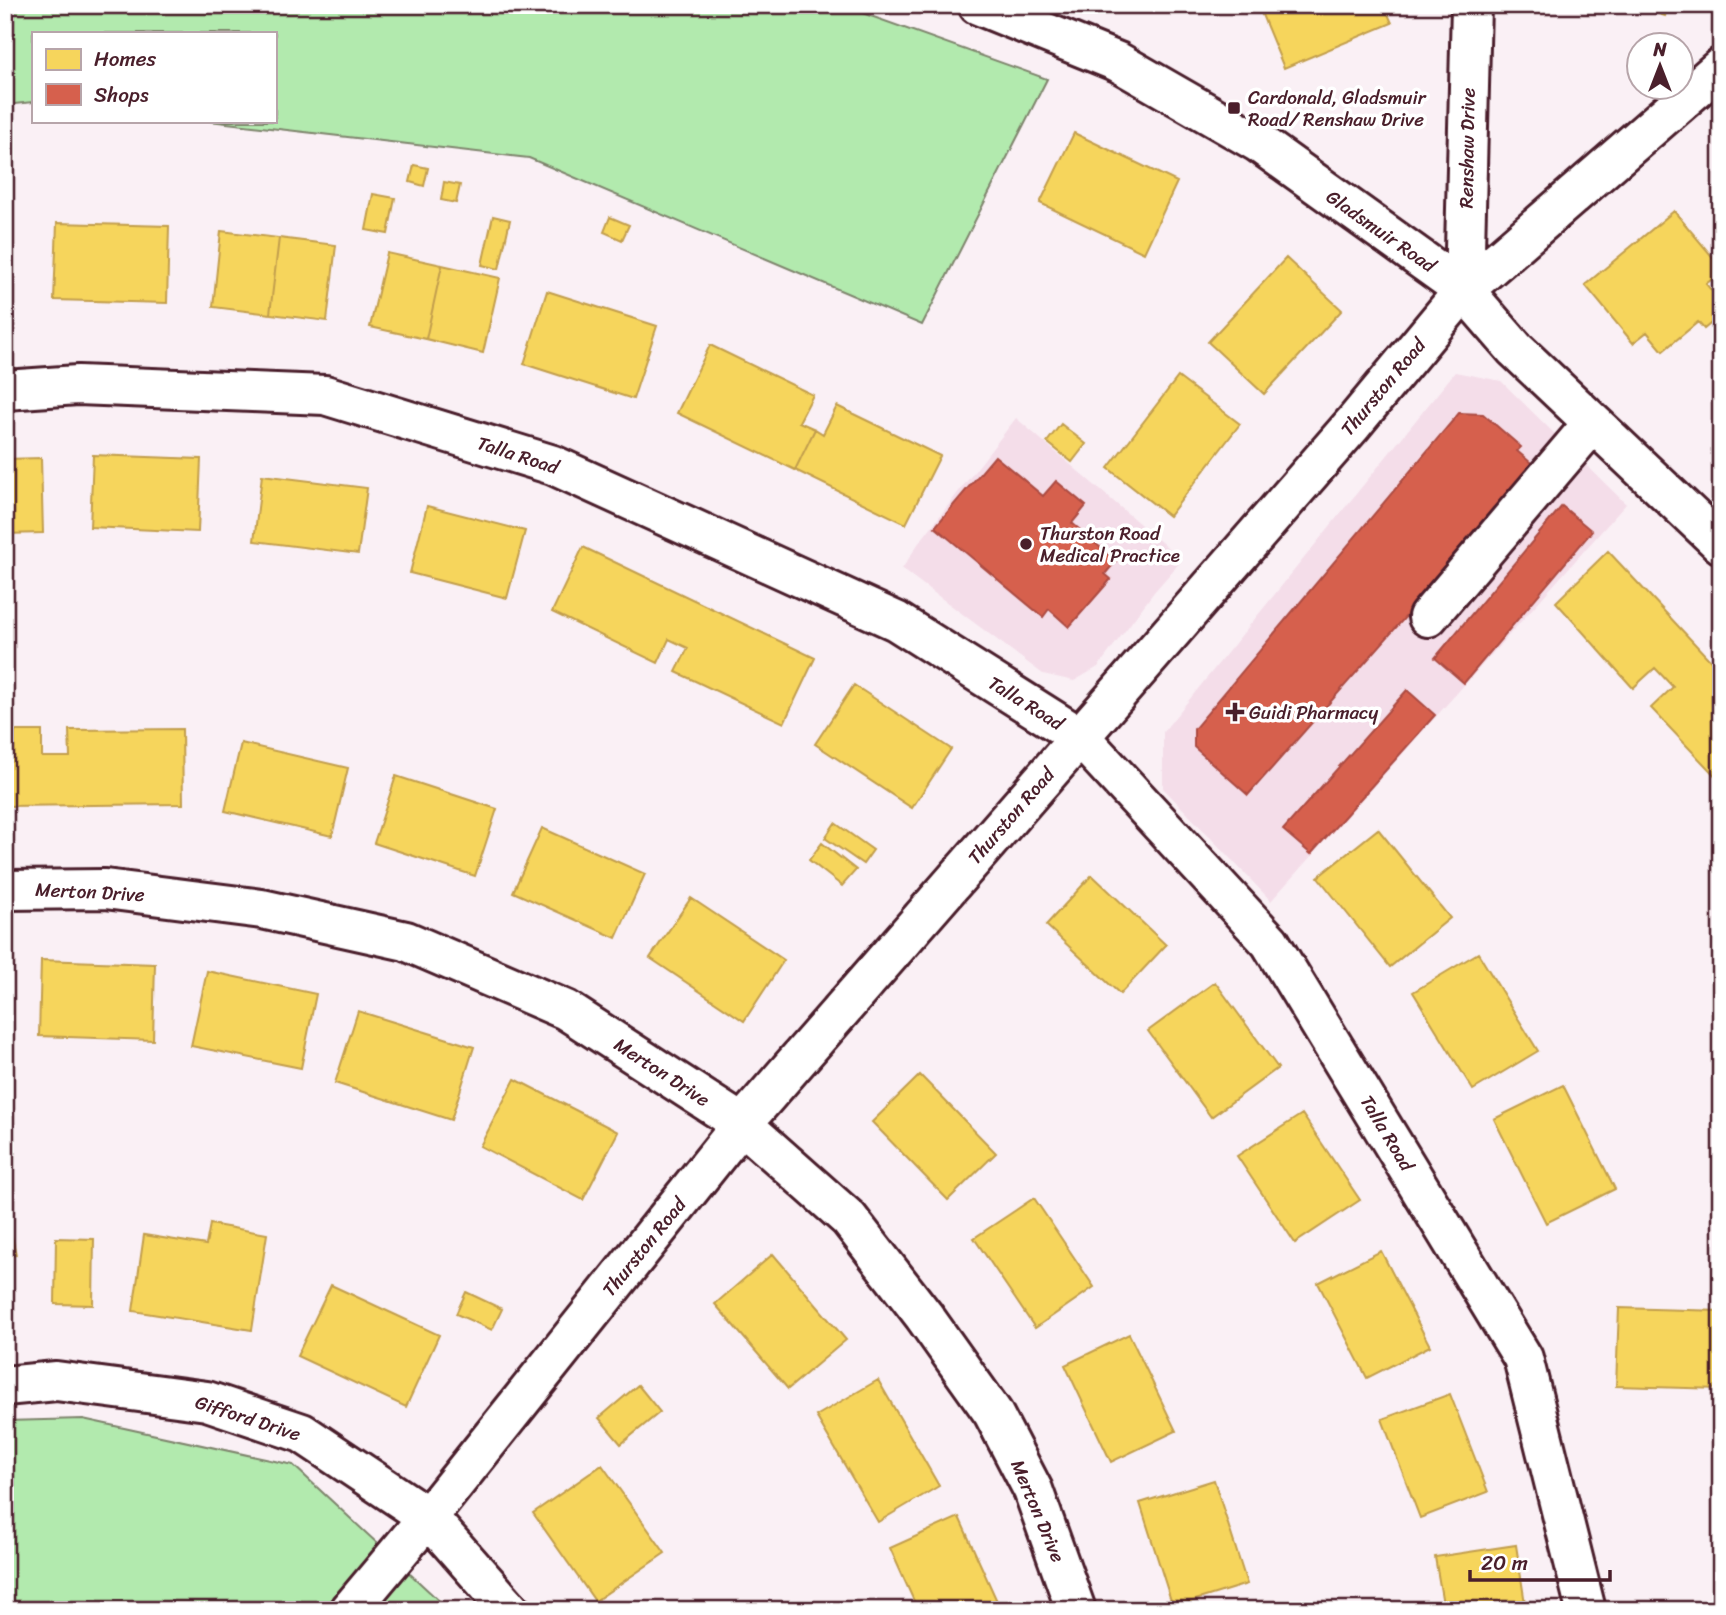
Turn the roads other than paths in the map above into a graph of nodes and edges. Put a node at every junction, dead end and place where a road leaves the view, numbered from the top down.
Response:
1 (978, 5) edge
2 (1471, 5) edge
3 (1721, 67) edge
4 (1464, 290) junction
5 (5, 390) edge
6 (1593, 423) junction
7 (1721, 544) edge
8 (1428, 617) dead end
9 (1080, 737) junction
10 (5, 890) edge
11 (742, 1124) junction
12 (5, 1386) edge
13 (428, 1517) junction
14 (350, 1610) edge
15 (510, 1610) edge
16 (1076, 1610) edge
17 (1587, 1610) edge

1 - 4 street, Gladsmuir Road
2 - 4 street, Renshaw Drive
3 - 4 street, Thurston Road
4 - 6 street, Gladsmuir Road
4 - 9 street, Thurston Road
5 - 9 street, Talla Road
6 - 7 street, Gladsmuir Road
6 - 8 street
9 - 11 street, Thurston Road
9 - 17 street, Talla Road
10 - 11 street, Merton Drive
11 - 13 street, Thurston Road
11 - 16 street, Merton Drive
12 - 13 street, Gifford Drive
13 - 14 street, Thurston Road
13 - 15 street, Gifford Drive

